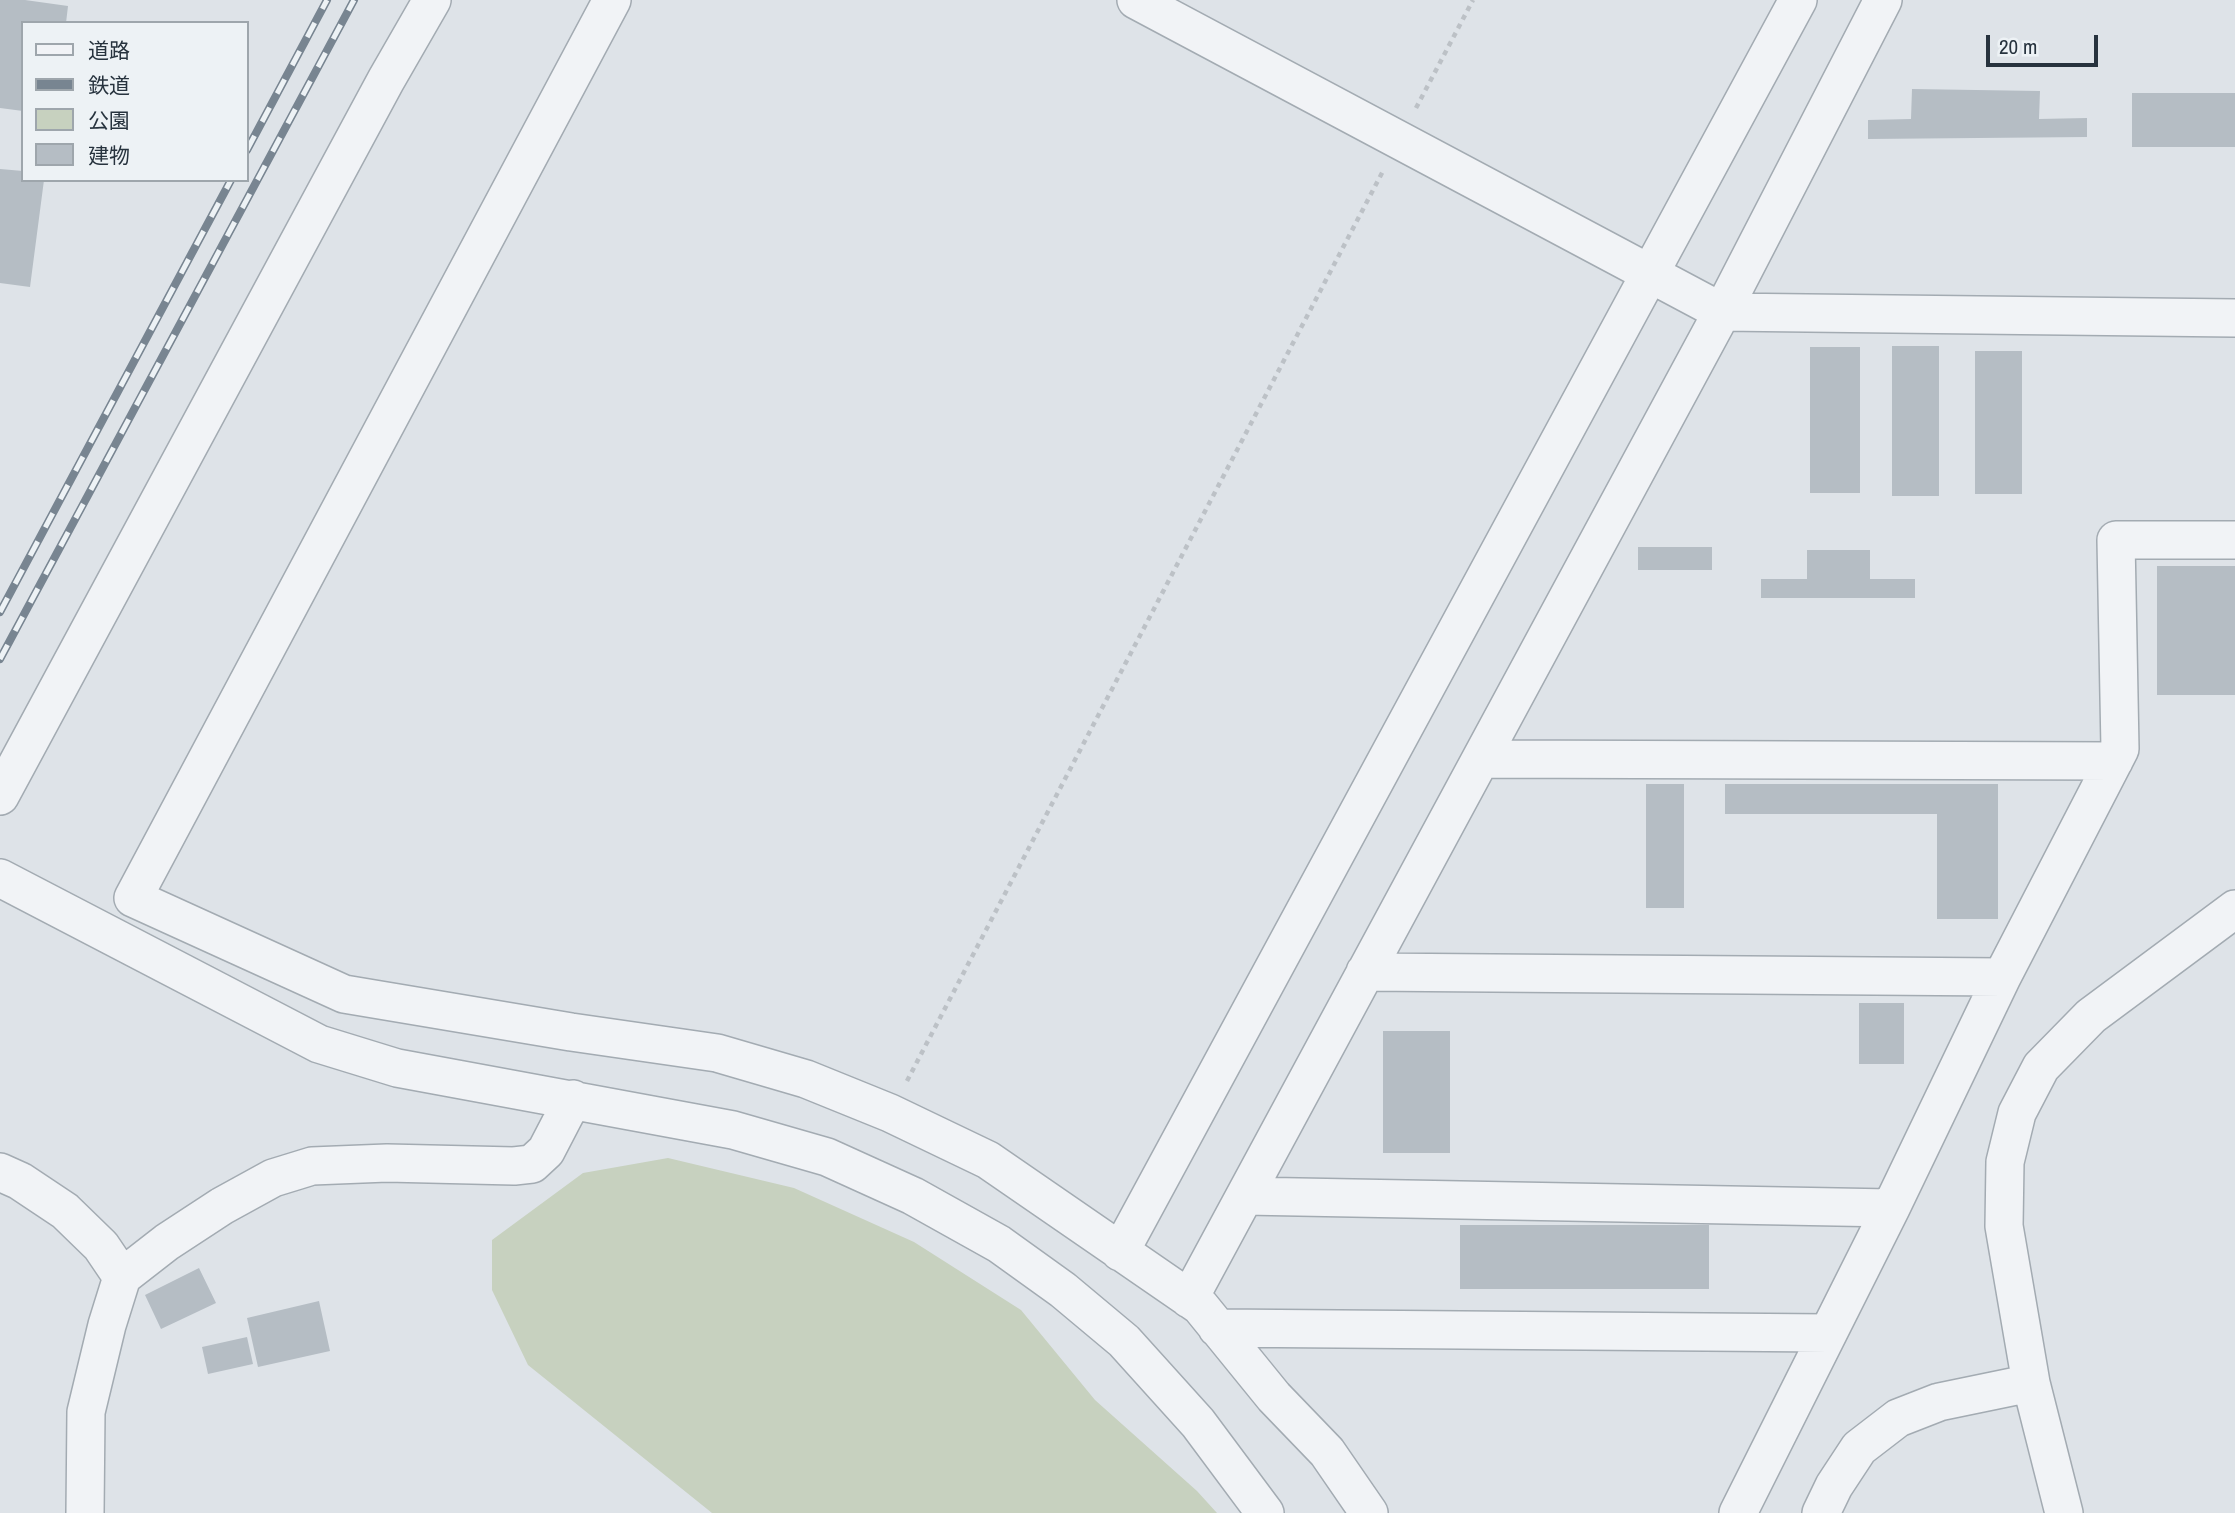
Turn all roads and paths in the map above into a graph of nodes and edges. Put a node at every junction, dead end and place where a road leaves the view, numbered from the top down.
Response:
1 (432, 0) edge
2 (612, 0) edge
3 (1136, 0) edge
4 (1473, 0) edge
5 (1798, 0) edge
6 (1884, 0) edge
7 (1399, 141) junction
8 (1650, 275) junction
9 (1722, 312) junction
10 (2235, 318) edge
11 (2235, 540) edge
12 (1481, 759) junction
13 (2115, 761) junction
14 (0, 796) edge
15 (0, 878) edge
16 (134, 898) junction
17 (2235, 909) edge
18 (113, 937) junction
19 (1365, 972) junction
20 (2002, 977) junction
21 (573, 1099) junction
22 (890, 1113) junction
23 (0, 1172) edge
24 (1245, 1196) junction
25 (1891, 1208) junction
26 (1120, 1252) junction
27 (122, 1277) junction
28 (1189, 1299) junction
29 (1217, 1328) junction
30 (1828, 1333) junction
31 (2031, 1383) junction
32 (85, 1513) edge
33 (1265, 1513) edge
34 (1369, 1513) edge
35 (1738, 1513) edge
36 (1821, 1513) edge
37 (2064, 1513) edge

1 - 14 street
2 - 16 street
3 - 7 street
4 - 7 path
5 - 8 street
6 - 9 street
7 - 8 street
7 - 22 path
8 - 9 street
8 - 26 street
9 - 10 street
9 - 12 street
11 - 13 street
12 - 13 street
12 - 19 street
13 - 20 street
15 - 18 street
16 - 18 street
16 - 22 street
17 - 31 street
18 - 21 street
19 - 20 street
19 - 24 street
20 - 25 street
21 - 27 street
21 - 33 street
22 - 26 street
23 - 27 street
24 - 25 street
24 - 28 street
25 - 30 street
26 - 28 street
27 - 32 street
28 - 29 street
29 - 30 street
29 - 34 street
30 - 35 street
31 - 36 street
31 - 37 street

